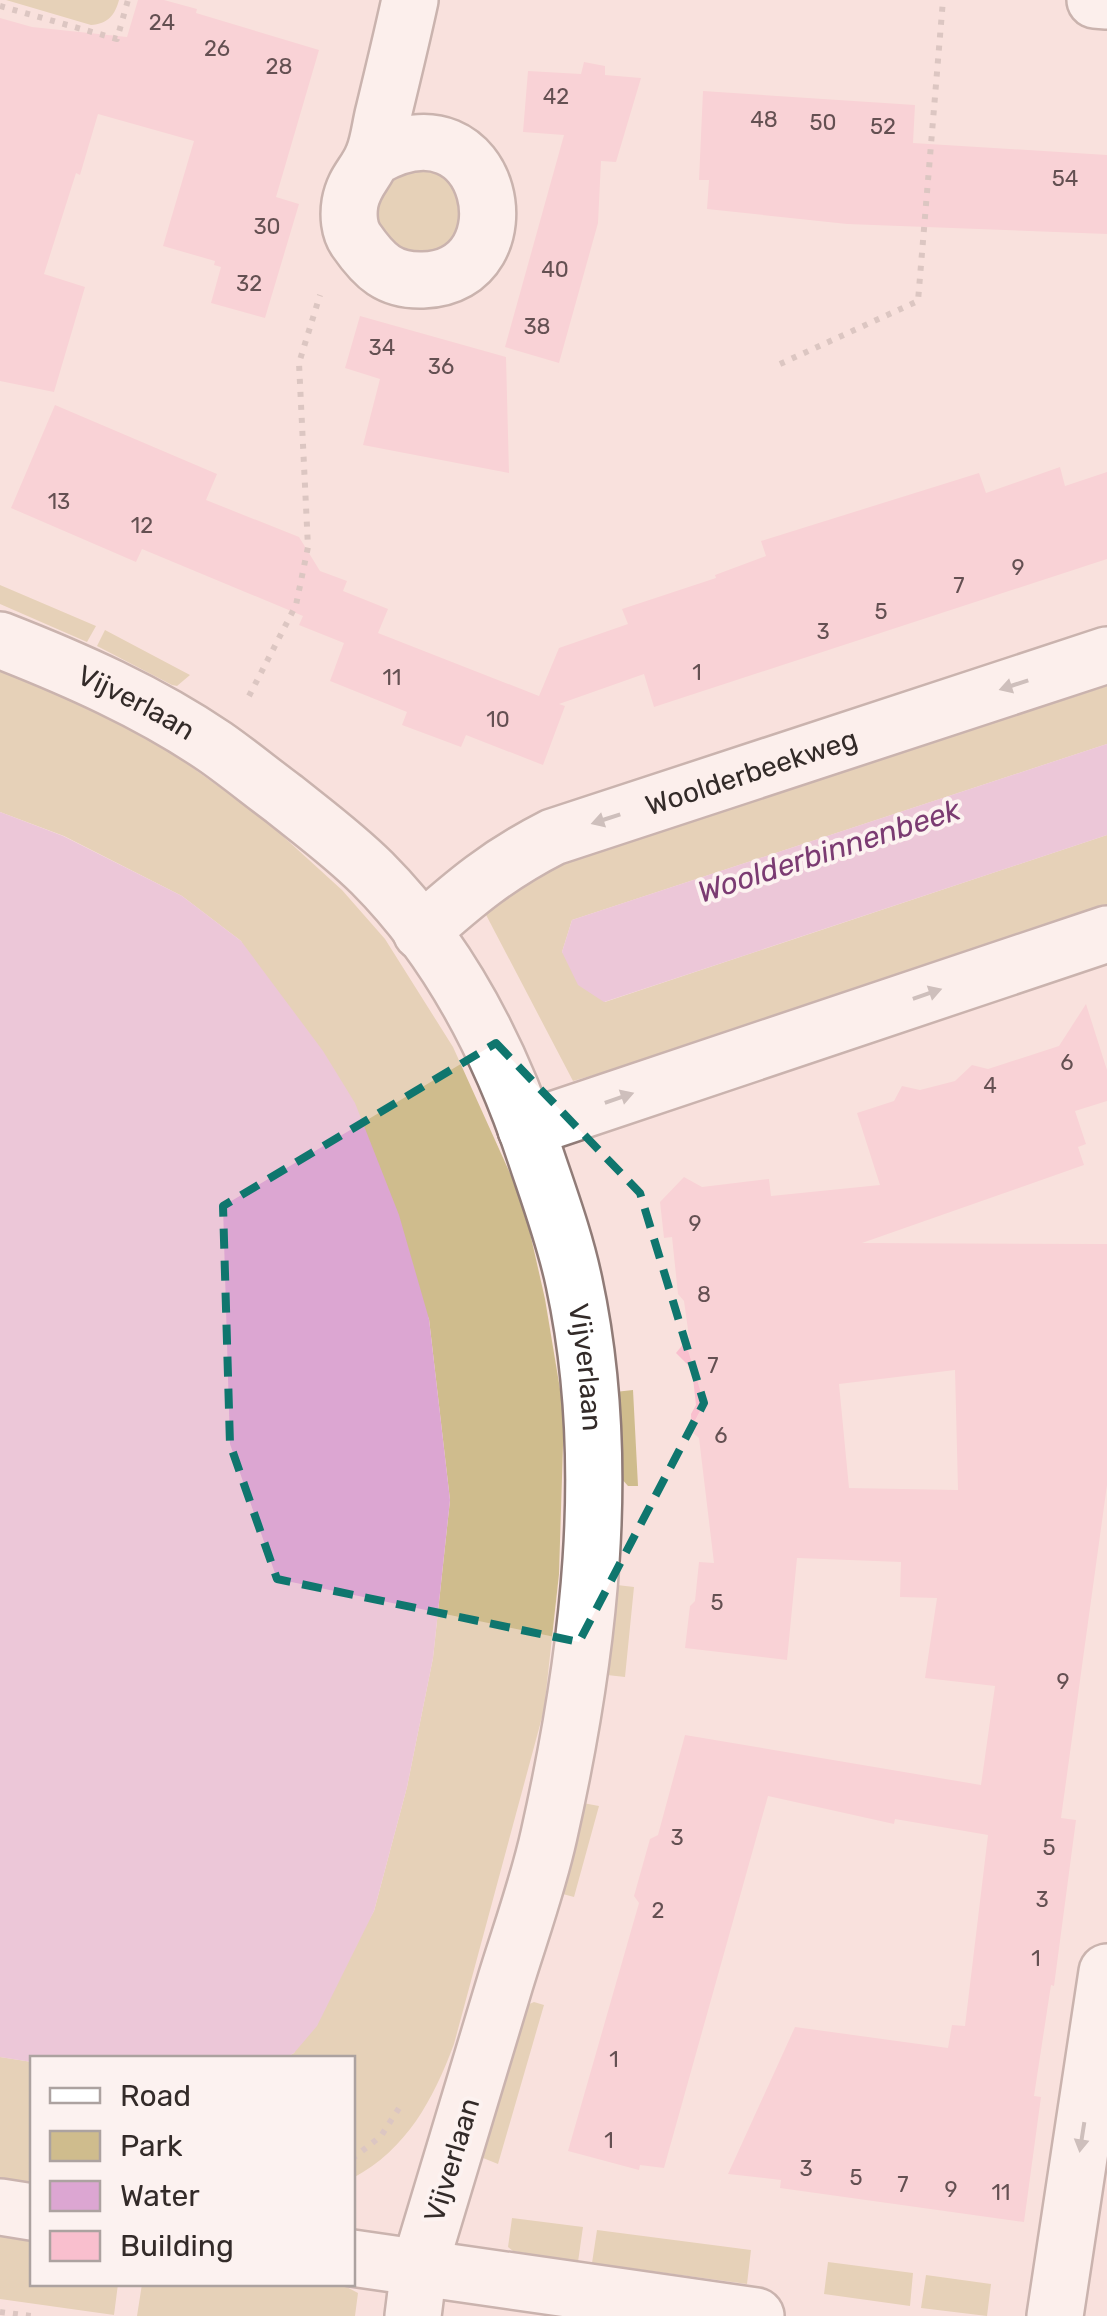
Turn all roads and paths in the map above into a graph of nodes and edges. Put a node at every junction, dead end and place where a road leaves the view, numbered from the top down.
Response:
1 (128, 0) edge
2 (410, 0) edge
3 (943, 0) edge
4 (1095, 0) edge
5 (1107, 1) edge
6 (0, 6) edge
7 (373, 158) junction
8 (352, 234) junction
9 (780, 364) dead end
10 (0, 640) edge
11 (1107, 655) edge
12 (214, 746) junction
13 (422, 932) junction
14 (1107, 934) edge
15 (526, 1129) junction
16 (1107, 1972) edge
17 (399, 2128) dead end
18 (355, 2157) edge
19 (0, 2207) edge
20 (30, 2212) edge
21 (355, 2260) edge
22 (416, 2292) edge
23 (0, 2312) edge
24 (31, 2316) edge
25 (756, 2316) edge
26 (1055, 2316) edge

1 - 6 path
2 - 7 street
3 - 9 path
4 - 5 street
7 - 8 street
7 - 8 street
8 - 12 path
10 - 12 street, Vijverlaan
11 -> 13 street, Woolderbeekweg
12 - 13 street, Vijverlaan
13 - 15 street, Vijverlaan
15 -> 14 street
15 - 22 street, Vijverlaan
16 -> 26 street
17 - 18 path
19 - 20 street
21 - 22 street
22 - 25 street
23 - 24 path

